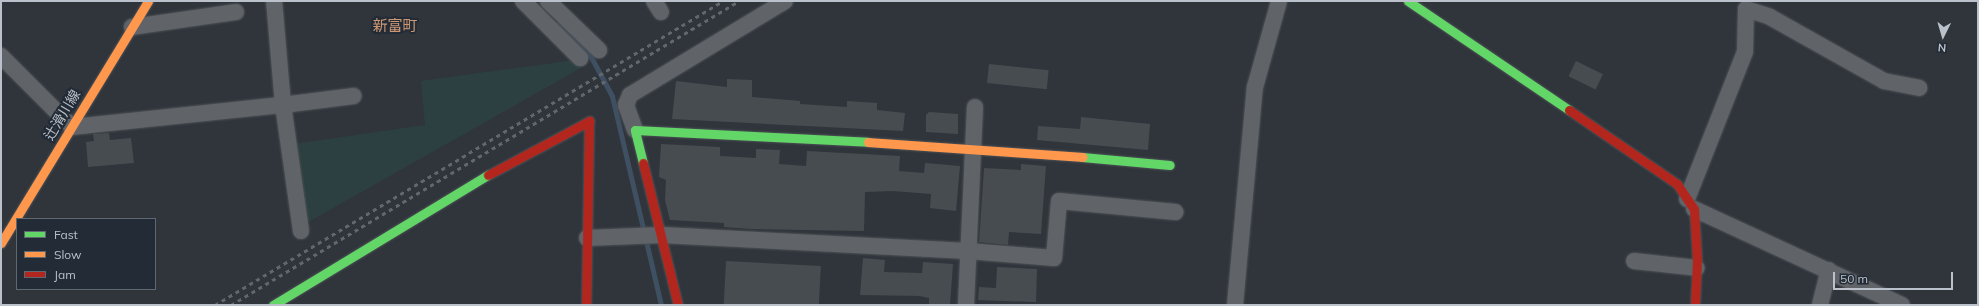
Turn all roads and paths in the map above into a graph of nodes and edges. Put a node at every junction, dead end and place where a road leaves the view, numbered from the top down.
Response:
1 (274, 1) edge
2 (523, 1) edge
3 (548, 1) edge
4 (785, 1) edge
5 (1279, 1) edge
6 (1408, 1) edge
7 (145, 2) edge
8 (236, 12) dead end
9 (132, 27) junction
10 (599, 50) dead end
11 (1, 56) edge
12 (580, 58) dead end
13 (1920, 88) dead end
14 (354, 96) dead end
15 (283, 105) junction
16 (975, 107) dead end
17 (72, 127) junction
18 (635, 130) junction
19 (973, 147) junction
20 (1170, 165) dead end
21 (1690, 204) junction
22 (1175, 212) dead end
23 (16, 218) edge
24 (16, 218) edge
25 (301, 231) dead end
26 (662, 235) junction
27 (587, 238) junction
28 (1, 243) edge
29 (968, 251) junction
30 (1634, 261) dead end
31 (1697, 268) junction
32 (1830, 270) junction
33 (273, 305) edge
34 (586, 305) edge
35 (678, 305) edge
36 (966, 305) edge
37 (1235, 305) edge
38 (1696, 305) edge
39 (1820, 305) edge
40 (1902, 305) edge

1 - 15 street
2 - 12 street
3 - 10 street
4 - 18 street
5 - 37 street
6 - 21 street
7 - 9 street, 辻滑川線
8 - 9 street
9 - 17 street, 辻滑川線
11 - 17 street
13 - 21 street
14 - 15 street
15 - 17 street
15 - 25 street
16 - 19 street
17 - 24 street, 辻滑川線
18 - 19 street
18 - 26 street
19 - 20 street
19 - 29 street
21 - 31 street
21 - 32 street
22 - 29 street
23 - 28 street, 辻滑川線
26 - 27 street
26 - 29 street
26 - 35 street
27 - 33 street
27 - 34 street
29 - 36 street
30 - 31 street
31 - 38 street
32 - 39 street
32 - 40 street

